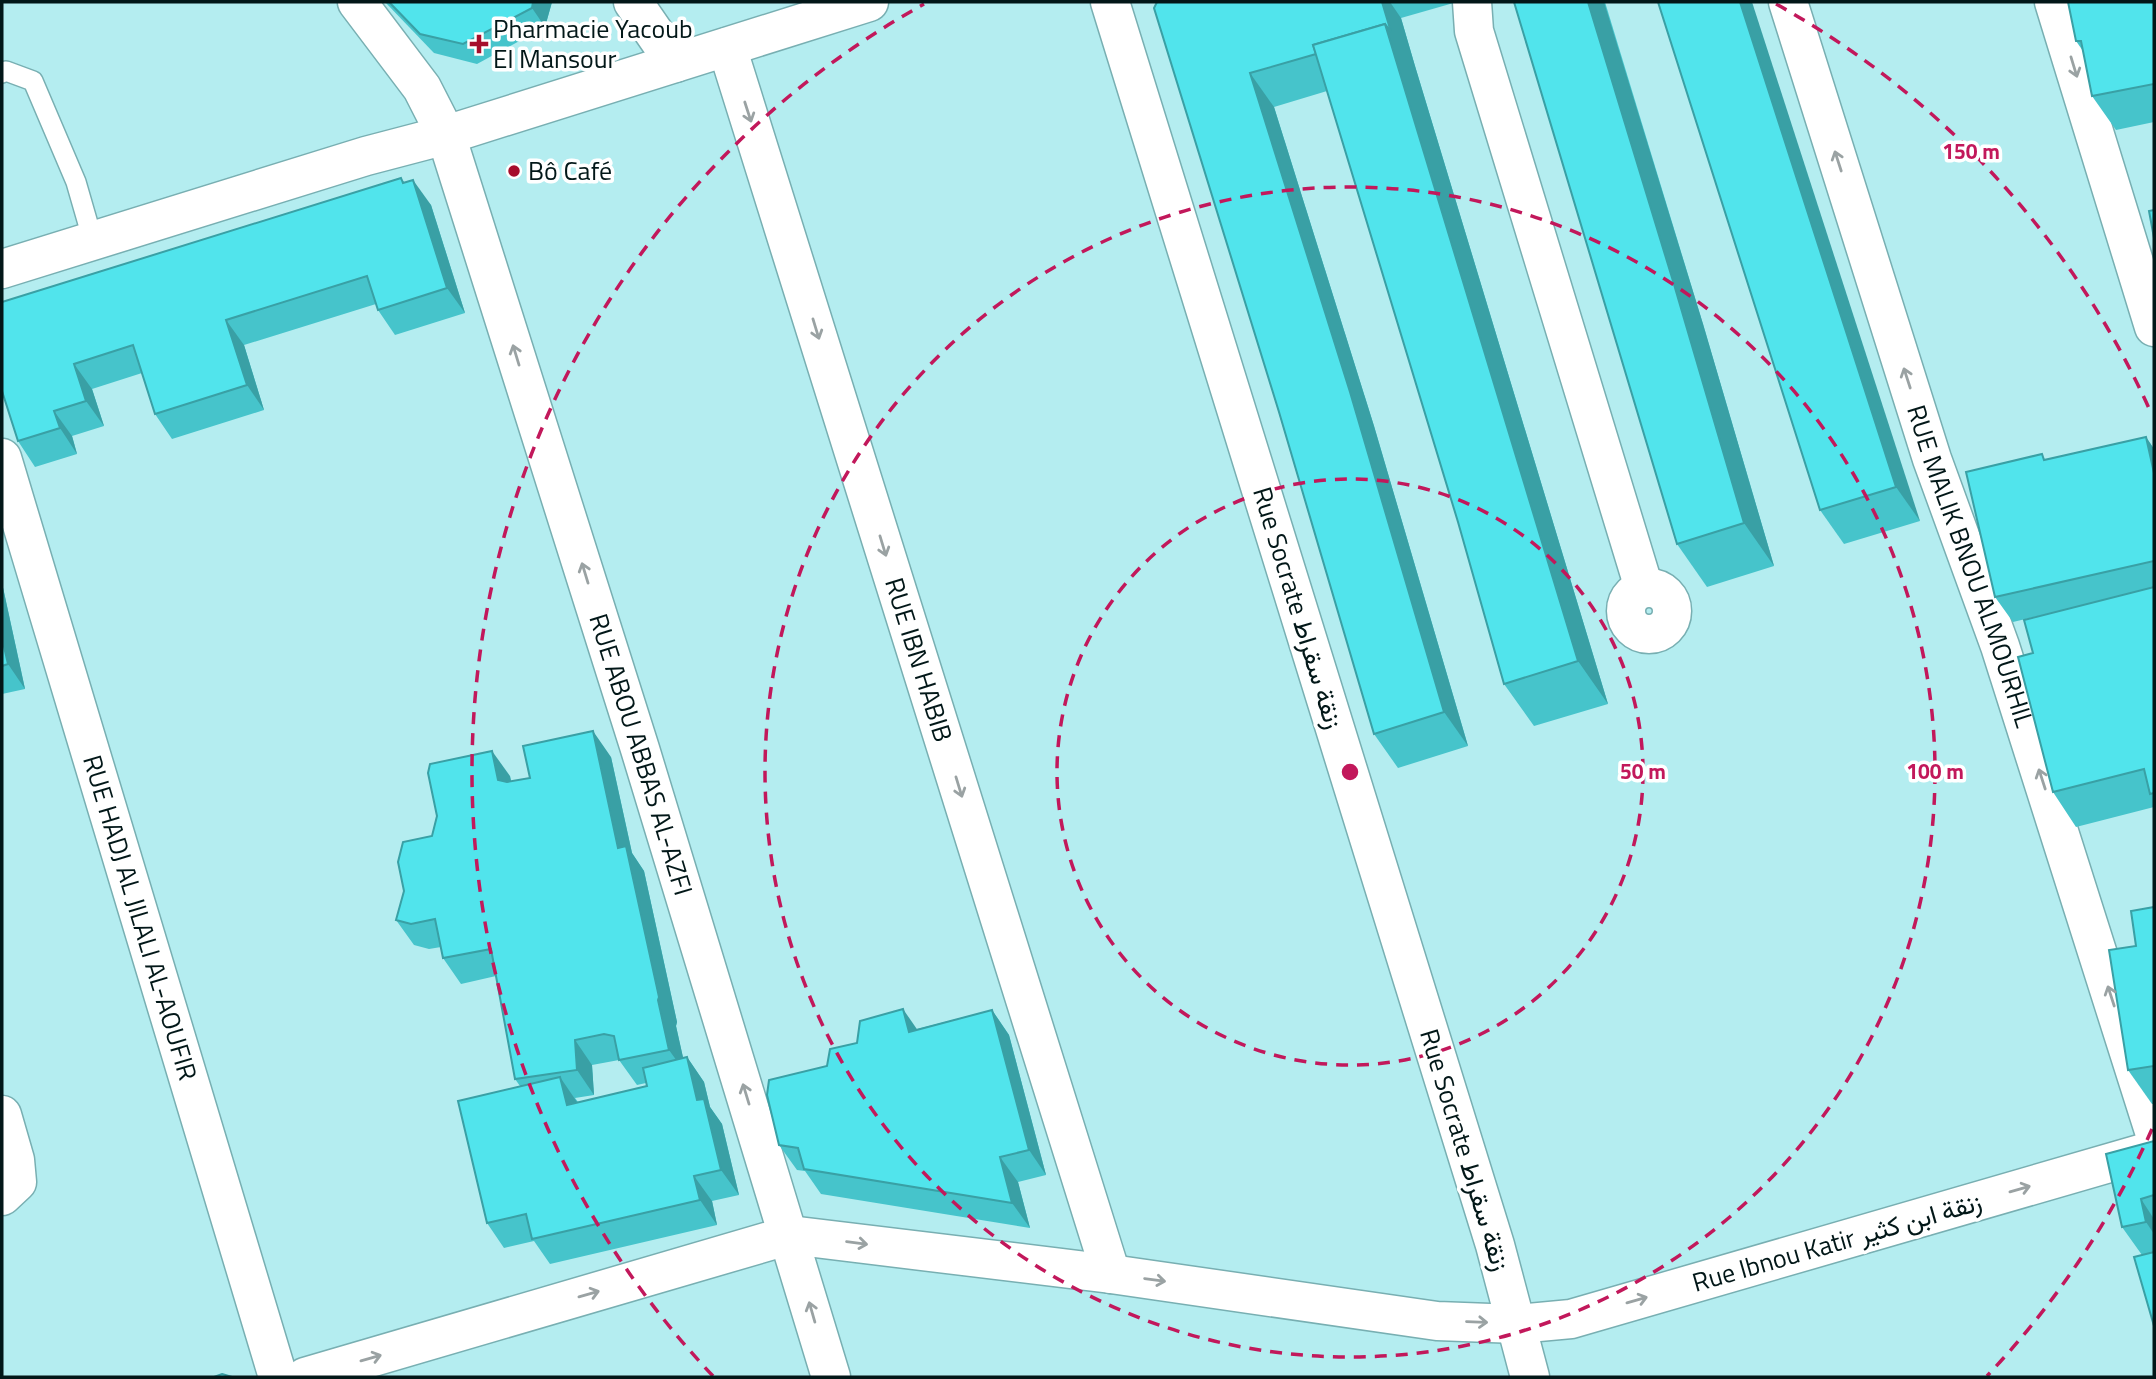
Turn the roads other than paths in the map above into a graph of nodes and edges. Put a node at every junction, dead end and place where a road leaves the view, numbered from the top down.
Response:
1 (357, 2) edge
2 (633, 2) edge
3 (869, 2) edge
4 (1110, 2) edge
5 (1788, 2) edge
6 (2054, 2) edge
7 (1466, 12) edge
8 (727, 47) junction
9 (675, 64) junction
10 (2, 73) edge
11 (446, 135) junction
12 (93, 240) junction
13 (2, 269) edge
14 (2154, 327) edge
15 (2, 458) edge
16 (1644, 589) dead end
17 (2039, 636) edge
18 (2000, 646) junction
19 (2, 1115) edge
20 (2154, 1131) edge
21 (2154, 1150) edge
22 (2, 1196) edge
23 (790, 1235) junction
24 (1111, 1274) junction
25 (1517, 1324) junction
26 (278, 1377) edge
27 (305, 1377) edge
28 (831, 1377) edge
29 (1530, 1377) edge

1 - 11 street, RUE ABOU ABBAS AL-AZFI
2 - 9 street
3 - 8 street
4 - 25 street, Rue Socrate زنقة سقراط
18 -> 5 street, RUE MALIK BNOU ALMOURHIL
6 -> 14 street
7 - 16 street
8 - 9 street
8 -> 24 street, RUE IBN HABIB
9 - 11 street
10 - 12 lane
11 - 12 street
23 -> 11 street, RUE ABOU ABBAS AL-AZFI
12 - 13 street
15 - 26 street, RUE HADJ AL JILALI AL-AOUFIR
17 - 18 street
20 -> 18 street, RUE MALIK BNOU ALMOURHIL
19 - 22 street
25 -> 21 street, Rue Ibnou Katir زنقة ابن كثير
23 -> 24 street, Rue Ibnou Katir زنقة ابن كثير
27 -> 23 street
28 -> 23 street, RUE ABOU ABBAS AL-AZFI
24 -> 25 street, Rue Ibnou Katir زنقة ابن كثير
25 - 29 street, Rue Socrate زنقة سقراط

